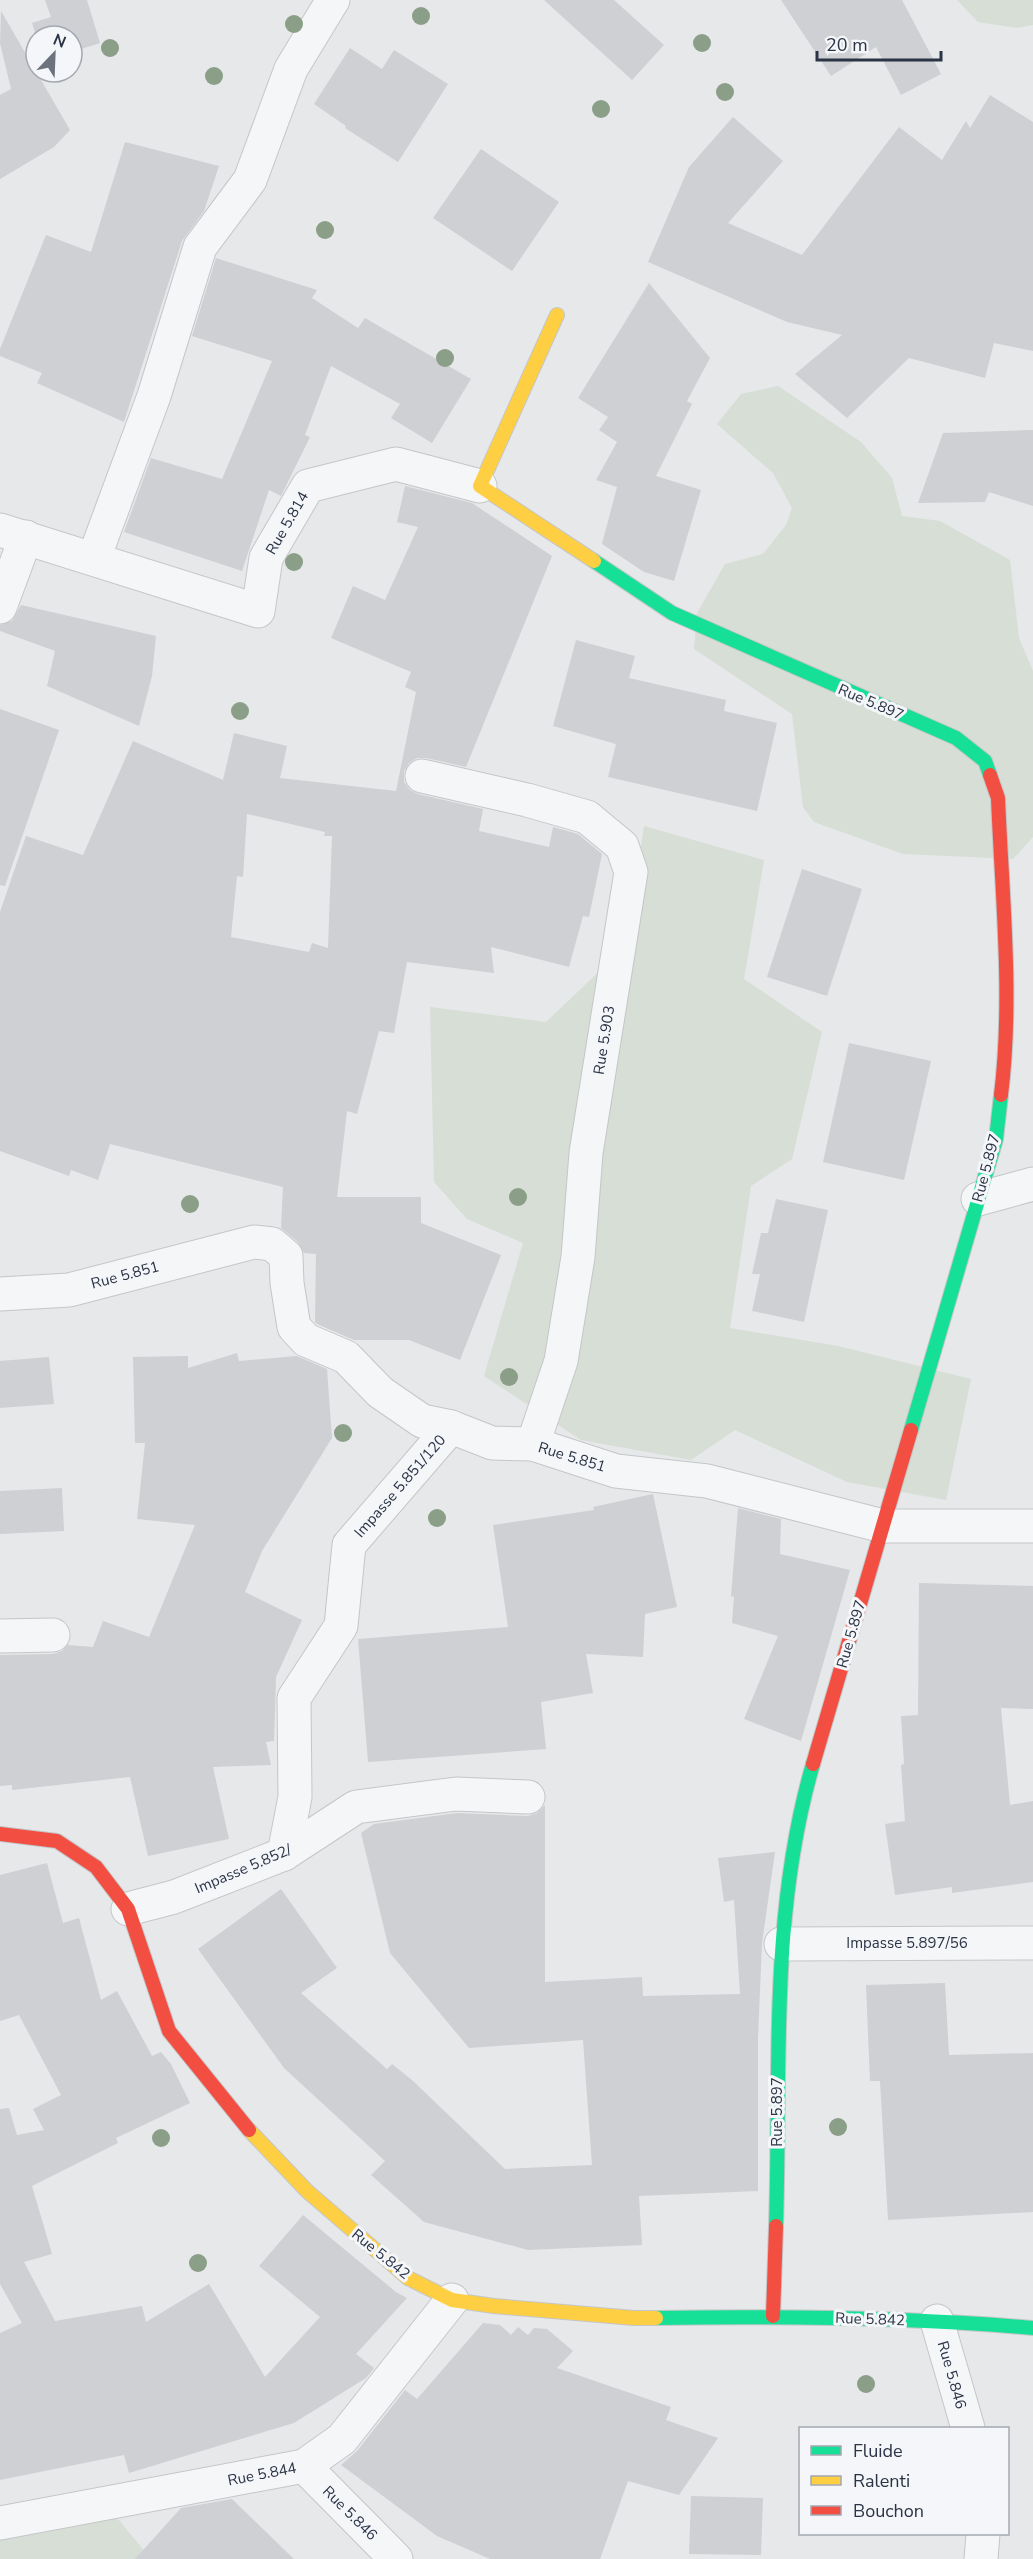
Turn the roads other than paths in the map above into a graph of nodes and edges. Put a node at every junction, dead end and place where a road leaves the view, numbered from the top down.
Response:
1 (333, 0) edge
2 (557, 315) dead end
3 (480, 486) junction
4 (13, 533) edge
5 (94, 558) junction
6 (0, 607) edge
7 (422, 776) dead end
8 (1033, 1184) edge
9 (978, 1199) junction
10 (0, 1294) edge
11 (451, 1427) junction
12 (533, 1444) junction
13 (883, 1526) junction
14 (1033, 1526) edge
15 (54, 1635) dead end
16 (0, 1636) edge
17 (528, 1797) dead end
18 (0, 1834) edge
19 (284, 1854) junction
20 (128, 1909) junction
21 (1033, 1943) edge
22 (781, 1944) junction
23 (452, 2300) junction
24 (773, 2316) junction
25 (937, 2321) junction
26 (1033, 2328) edge
27 (968, 2427) edge
28 (304, 2466) junction
29 (0, 2523) edge
30 (983, 2535) edge
31 (396, 2559) edge
32 (981, 2559) edge

1 - 5 street
2 - 3 street
3 - 5 street, Rue 5.814
3 - 9 street, Rue 5.897
4 - 5 street, Rue 5.814
4 - 6 street
7 - 12 street, Rue 5.903
8 - 9 street
9 - 13 street, Rue 5.897
10 - 11 street, Rue 5.851
11 - 12 street, Rue 5.851
11 - 19 street, Impasse 5.851/120
12 - 13 street, Rue 5.851
13 - 14 street, Rue 5.851
13 - 22 street, Rue 5.897
15 - 16 street
17 - 19 street, Impasse 5.852/
18 - 20 street, Rue 5.842
19 - 20 street, Impasse 5.852/
20 - 23 street, Rue 5.842
21 - 22 street, Impasse 5.897/56
22 - 24 street, Rue 5.897
23 - 24 street, Rue 5.842
23 - 28 street, Rue 5.844
24 - 25 street, Rue 5.842
25 - 26 street, Rue 5.842
25 - 27 street, Rue 5.846
28 - 29 street, Rue 5.844
28 - 31 street, Rue 5.846
30 - 32 street

